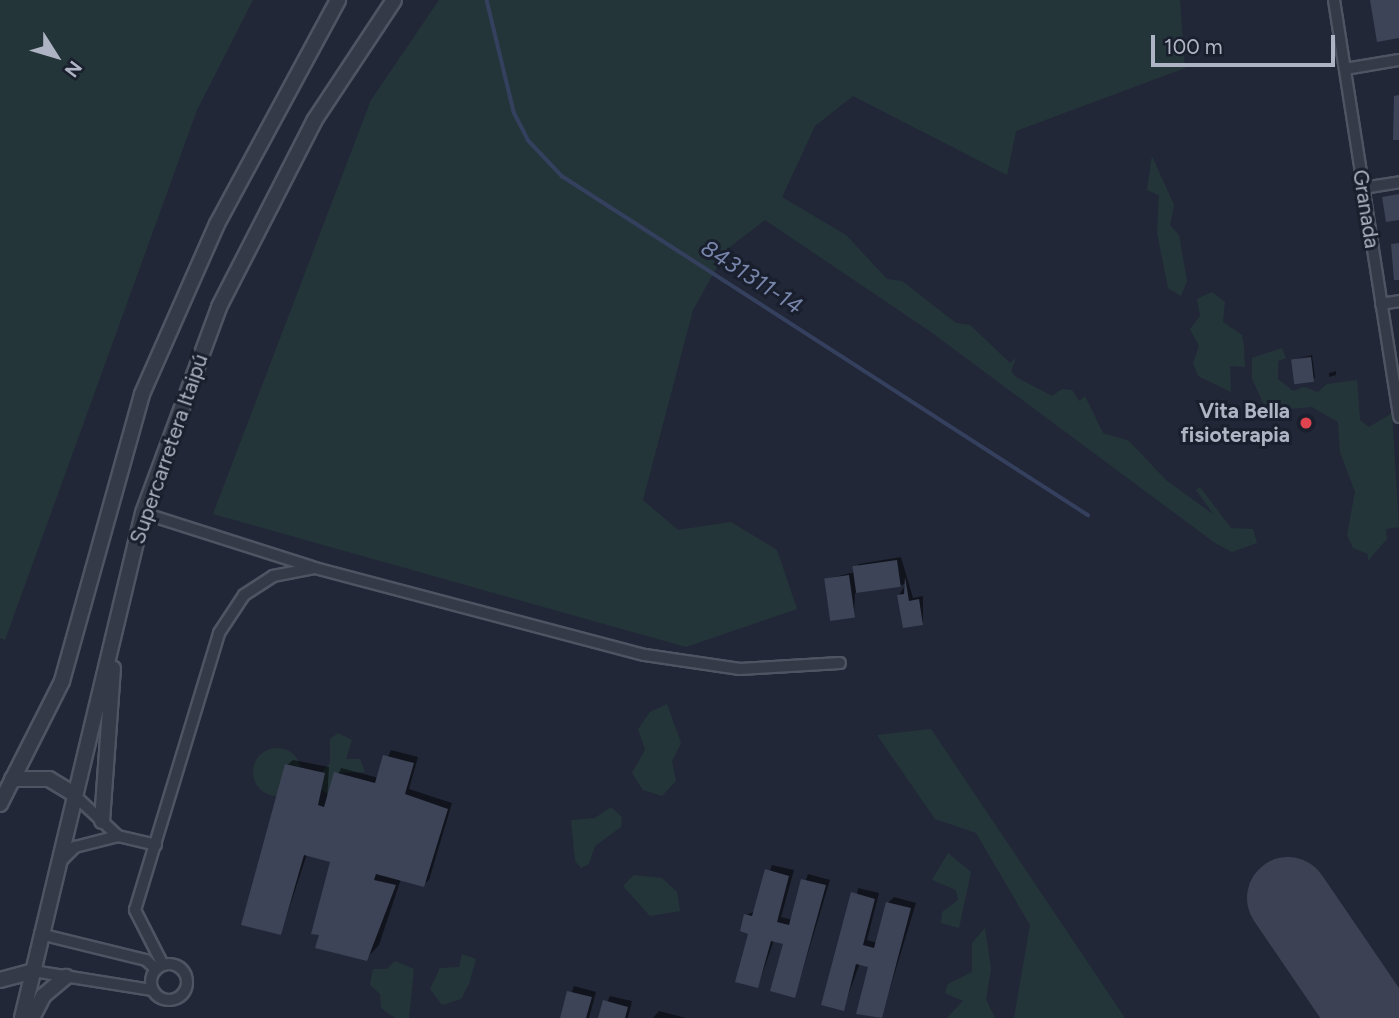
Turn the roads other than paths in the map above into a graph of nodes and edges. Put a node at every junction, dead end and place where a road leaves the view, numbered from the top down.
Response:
1 (338, 0) edge
2 (394, 0) edge
3 (1334, 0) edge
4 (1399, 60) edge
5 (1345, 69) junction
6 (1399, 182) edge
7 (1363, 188) junction
8 (1399, 301) edge
9 (1381, 304) junction
10 (1399, 417) edge
11 (143, 513) junction
12 (315, 568) junction
13 (123, 594) junction
14 (840, 663) dead end
15 (12, 779) junction
16 (72, 793) junction
17 (0, 804) edge
18 (102, 821) junction
19 (118, 836) junction
20 (156, 845) junction
21 (54, 868) junction
22 (40, 934) junction
23 (159, 967) junction
24 (33, 971) junction
25 (66, 977) junction
26 (0, 980) edge
27 (152, 990) junction
28 (23, 1018) edge
29 (32, 1018) edge

1 - 15 street, Supercarretera Itaipú
2 - 11 street, Supercarretera Itaipú
3 - 5 street, Granada
4 - 5 street
5 - 7 street, Granada
6 - 7 street
7 - 9 street, Granada
8 - 9 street
9 - 10 street, Granada
11 - 12 street
11 - 13 street, Supercarretera Itaipú
12 - 14 street
12 - 20 street
13 - 16 street, Supercarretera Itaipú
13 - 18 street
15 - 16 street
15 - 17 street, Supercarretera Itaipú
16 - 18 street
16 - 21 street, Supercarretera Itaipú
18 - 19 street
19 - 20 street
19 - 21 street
20 - 23 street
21 - 22 street, Supercarretera Itaipú
22 - 23 street
22 - 24 street, Supercarretera Itaipú
23 - 27 street
23 - 27 street
24 - 25 street
24 - 26 street
24 - 28 street, Supercarretera Itaipú
25 - 27 street
25 - 29 street

